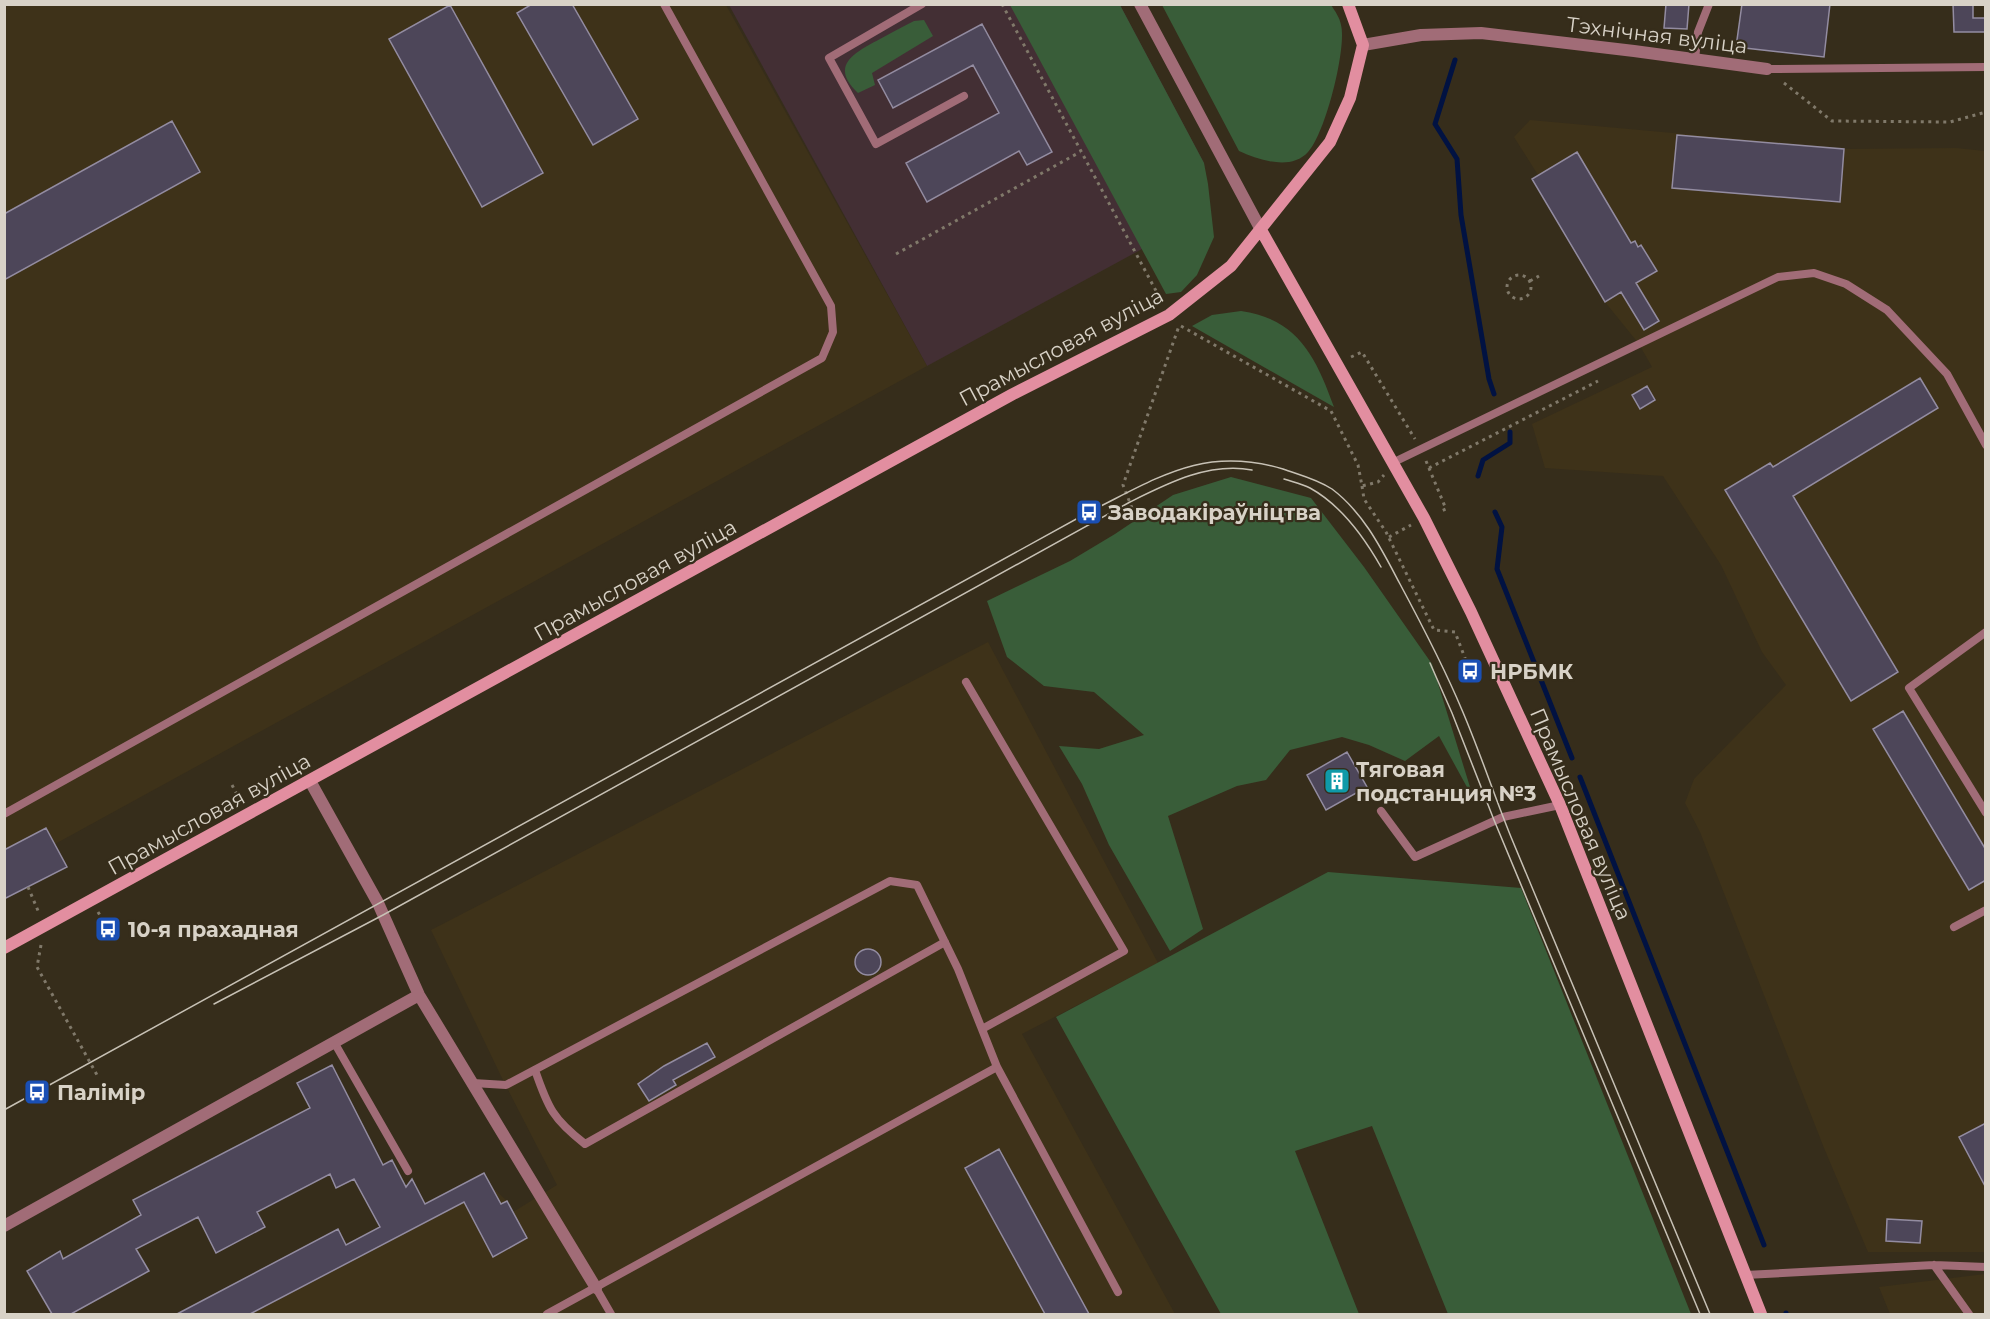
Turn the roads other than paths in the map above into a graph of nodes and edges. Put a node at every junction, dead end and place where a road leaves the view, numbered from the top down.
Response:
1 (664, 4) edge
2 (922, 4) edge
3 (1140, 4) edge
4 (1348, 4) edge
5 (1708, 4) edge
6 (1363, 45) junction
7 (1695, 59) junction
8 (1986, 67) edge
9 (1767, 69) joint
10 (964, 96) dead end
11 (1261, 230) junction
12 (1986, 445) edge
13 (1392, 463) junction
14 (1985, 634) edge
15 (966, 682) dead end
16 (310, 781) junction
17 (1560, 805) junction
18 (1381, 811) dead end
19 (1986, 813) edge
20 (4, 814) edge
21 (1986, 910) edge
22 (1954, 927) dead end
23 (945, 942) junction
24 (4, 948) edge
25 (419, 995) junction
26 (982, 1029) junction
27 (333, 1042) junction
28 (997, 1067) junction
29 (535, 1070) junction
30 (473, 1083) junction
31 (408, 1171) dead end
32 (4, 1226) edge
33 (1934, 1265) junction
34 (1986, 1267) edge
35 (1745, 1275) junction
36 (596, 1288) junction
37 (1118, 1292) dead end
38 (547, 1314) edge
39 (611, 1314) edge
40 (1761, 1314) edge
41 (1969, 1314) edge

1 - 20 lane
2 - 10 lane
3 - 11 street
4 - 6 main road
5 - 7 lane
6 - 7 street, Тэхнічная вуліца
6 - 11 main road
7 - 9 street, Тэхнічная вуліца
8 - 9 lane
11 - 13 main road, Прамысловая вуліца
11 - 16 main road, Прамысловая вуліца
12 - 13 lane
13 - 17 main road, Прамысловая вуліца
14 - 19 lane
15 - 26 lane
16 - 24 main road, Прамысловая вуліца
16 - 25 street
17 - 18 lane
17 - 35 main road, Прамысловая вуліца
21 - 22 lane
23 - 26 lane
23 - 29 lane
23 - 29 lane
25 - 27 street
25 - 30 street
26 - 28 lane
27 - 31 lane
27 - 32 street
28 - 36 lane
28 - 37 lane
29 - 30 lane
30 - 36 street
33 - 34 lane
33 - 35 lane
33 - 41 lane
35 - 40 main road, Прамысловая вуліца
36 - 38 lane
36 - 39 lane

